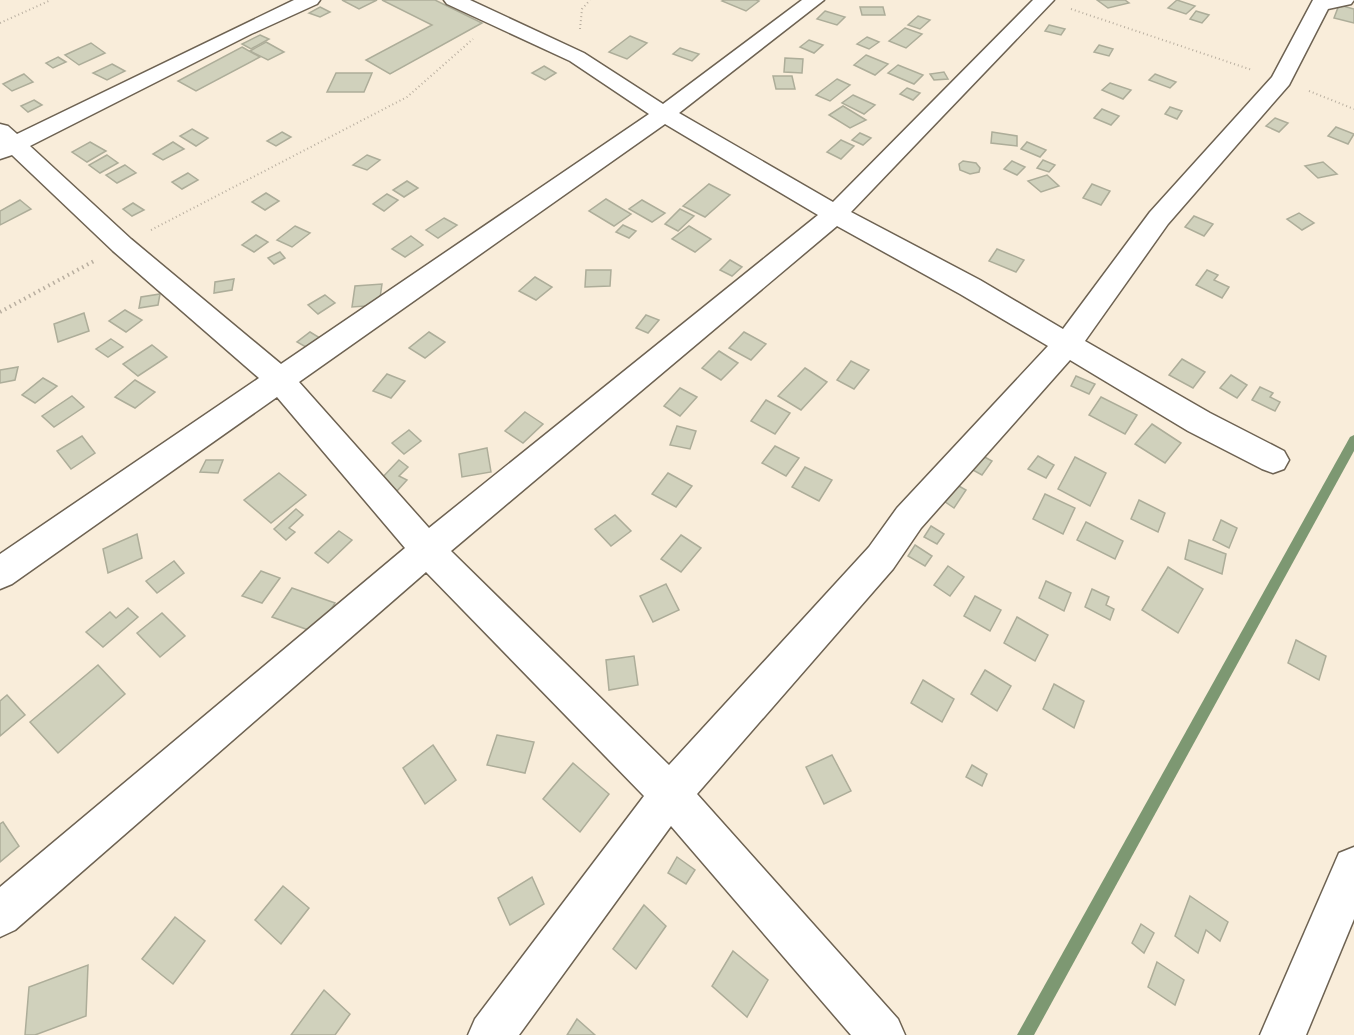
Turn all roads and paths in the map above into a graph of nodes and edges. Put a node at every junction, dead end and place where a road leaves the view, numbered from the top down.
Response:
1 (51, 0) edge
2 (310, 0) edge
3 (454, 0) edge
4 (814, 0) edge
5 (1344, 0) edge
6 (1056, 4) edge
7 (495, 20) junction
8 (0, 23) edge
9 (1281, 80) junction
10 (1354, 109) edge
11 (664, 114) junction
12 (4, 143) edge
13 (834, 214) junction
14 (122, 245) junction
15 (0, 312) edge
16 (1068, 344) junction
17 (280, 380) junction
18 (1273, 460) dead end
19 (427, 550) junction
20 (0, 573) edge
21 (670, 794) junction
22 (1354, 868) edge
23 (0, 915) edge
24 (491, 1035) edge
25 (882, 1035) edge
26 (1283, 1035) edge

1 - 8 path
2 - 12 street
3 - 7 street
4 - 11 street
5 - 9 street
6 - 9 path
6 - 13 street
7 - 11 street
7 - 14 path
9 - 10 path
9 - 16 street
11 - 13 street
11 - 17 street
12 - 14 street
13 - 16 street
13 - 19 street
14 - 15 path
14 - 17 street
16 - 18 street
16 - 21 street
17 - 19 street
17 - 20 street
19 - 21 street
19 - 23 street
21 - 24 street
21 - 25 street
22 - 26 street

